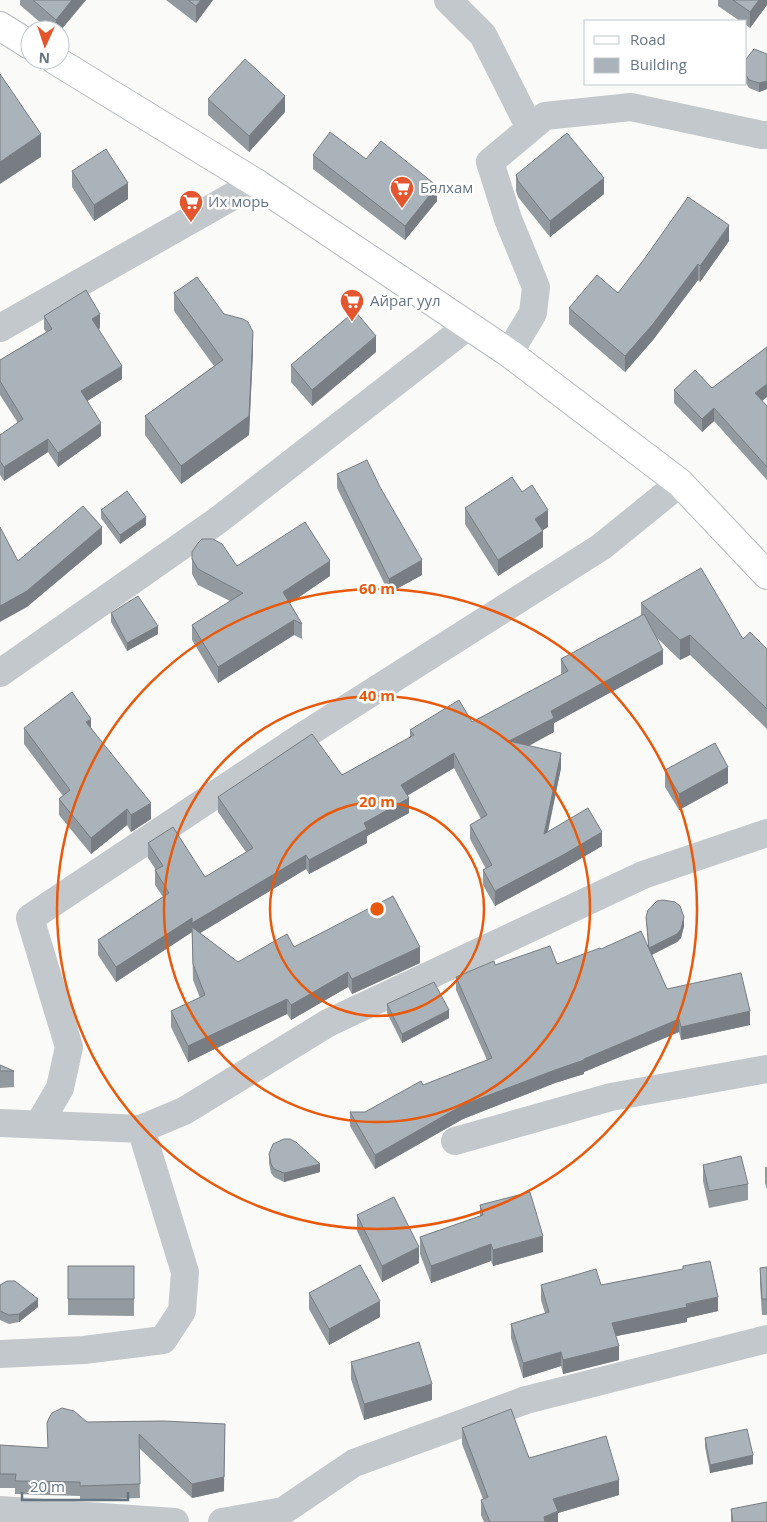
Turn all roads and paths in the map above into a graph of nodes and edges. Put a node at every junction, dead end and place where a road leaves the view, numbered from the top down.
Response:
1 (448, 0) edge
2 (0, 26) edge
3 (20, 39) edge
4 (70, 69) edge
5 (530, 128) junction
6 (767, 135) edge
7 (256, 183) junction
8 (468, 326) junction
9 (0, 328) edge
10 (508, 353) junction
11 (680, 483) junction
12 (767, 574) edge
13 (0, 673) edge
14 (767, 833) edge
15 (767, 1069) edge
16 (0, 1123) edge
17 (39, 1124) junction
18 (141, 1129) junction
19 (455, 1141) dead end
20 (767, 1339) edge
21 (0, 1354) edge
22 (0, 1510) edge
23 (175, 1522) edge
24 (222, 1522) edge

1 - 5 street
2 - 3 main road
4 - 7 main road
5 - 6 street
5 - 10 street
7 - 8 main road
7 - 9 street
8 - 10 main road
8 - 13 street
10 - 11 main road
11 - 12 main road
11 - 17 street
14 - 18 street
15 - 19 street
16 - 17 street
17 - 18 street
18 - 21 street
20 - 24 street
22 - 23 street

